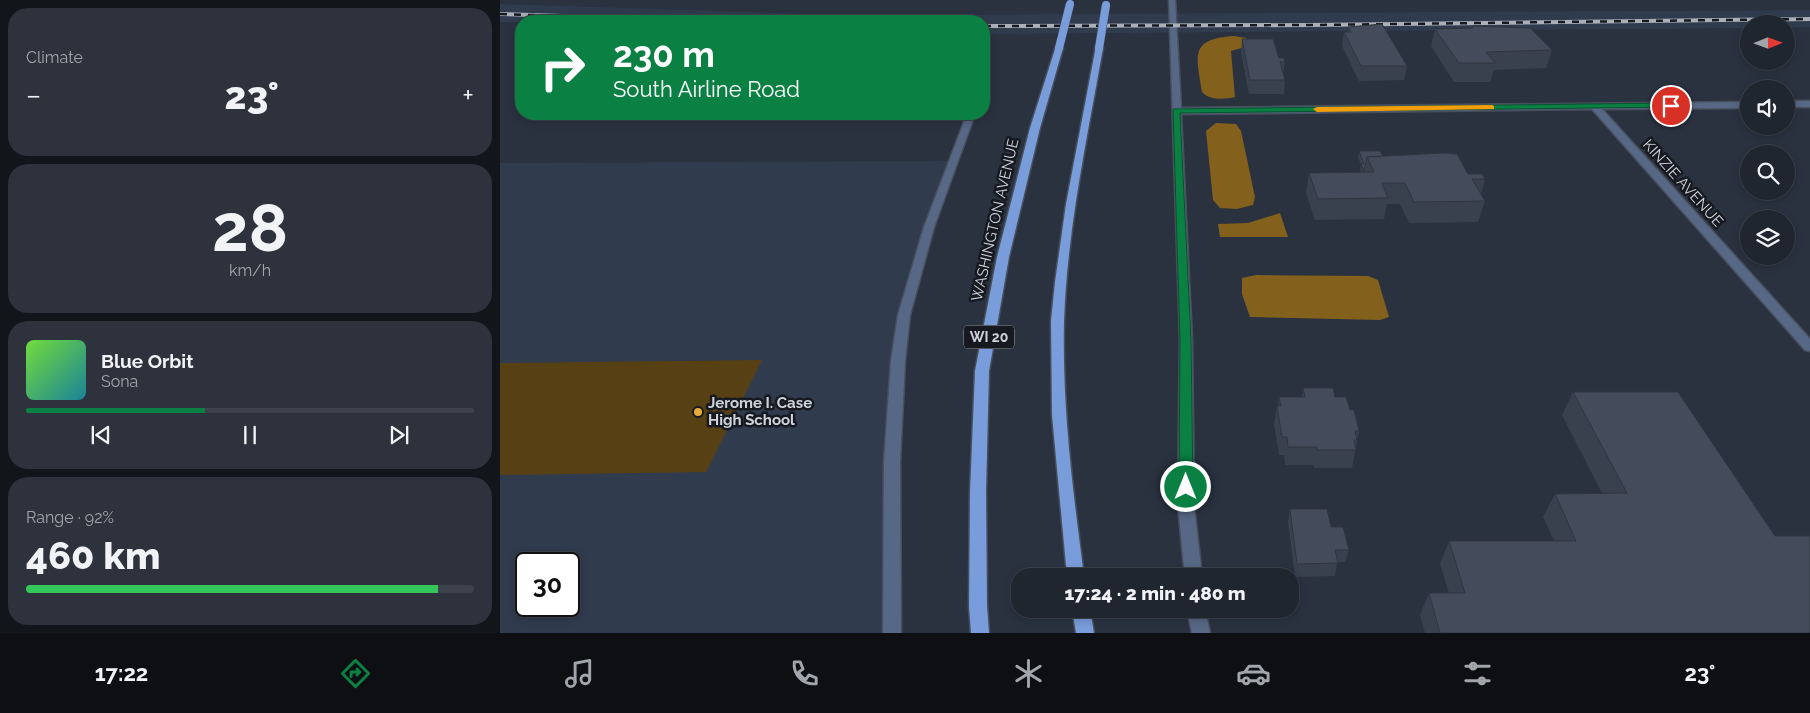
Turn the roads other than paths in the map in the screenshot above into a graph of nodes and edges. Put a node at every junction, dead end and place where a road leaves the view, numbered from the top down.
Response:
1 (1172, 0) edge
2 (1070, 2) edge
3 (1106, 3) edge
4 (1795, 104) edge
5 (1810, 104) edge
6 (1740, 105) edge
7 (1594, 106) junction
8 (1176, 111) junction
9 (969, 120) edge
10 (1810, 348) edge
11 (1074, 568) edge
12 (1192, 568) edge
13 (1082, 618) edge
14 (1198, 618) edge
15 (892, 633) edge
16 (980, 633) edge
17 (1085, 633) edge
18 (1200, 633) edge

1 - 8 street
2 - 16 main road, WASHINGTON AVENUE / WI 20, bridge
3 - 11 main road, bridge
4 - 5 street
6 - 7 street
7 - 8 street
7 - 10 street, KINZIE AVENUE
8 - 12 street
9 - 15 street
13 - 17 main road
14 - 18 street

